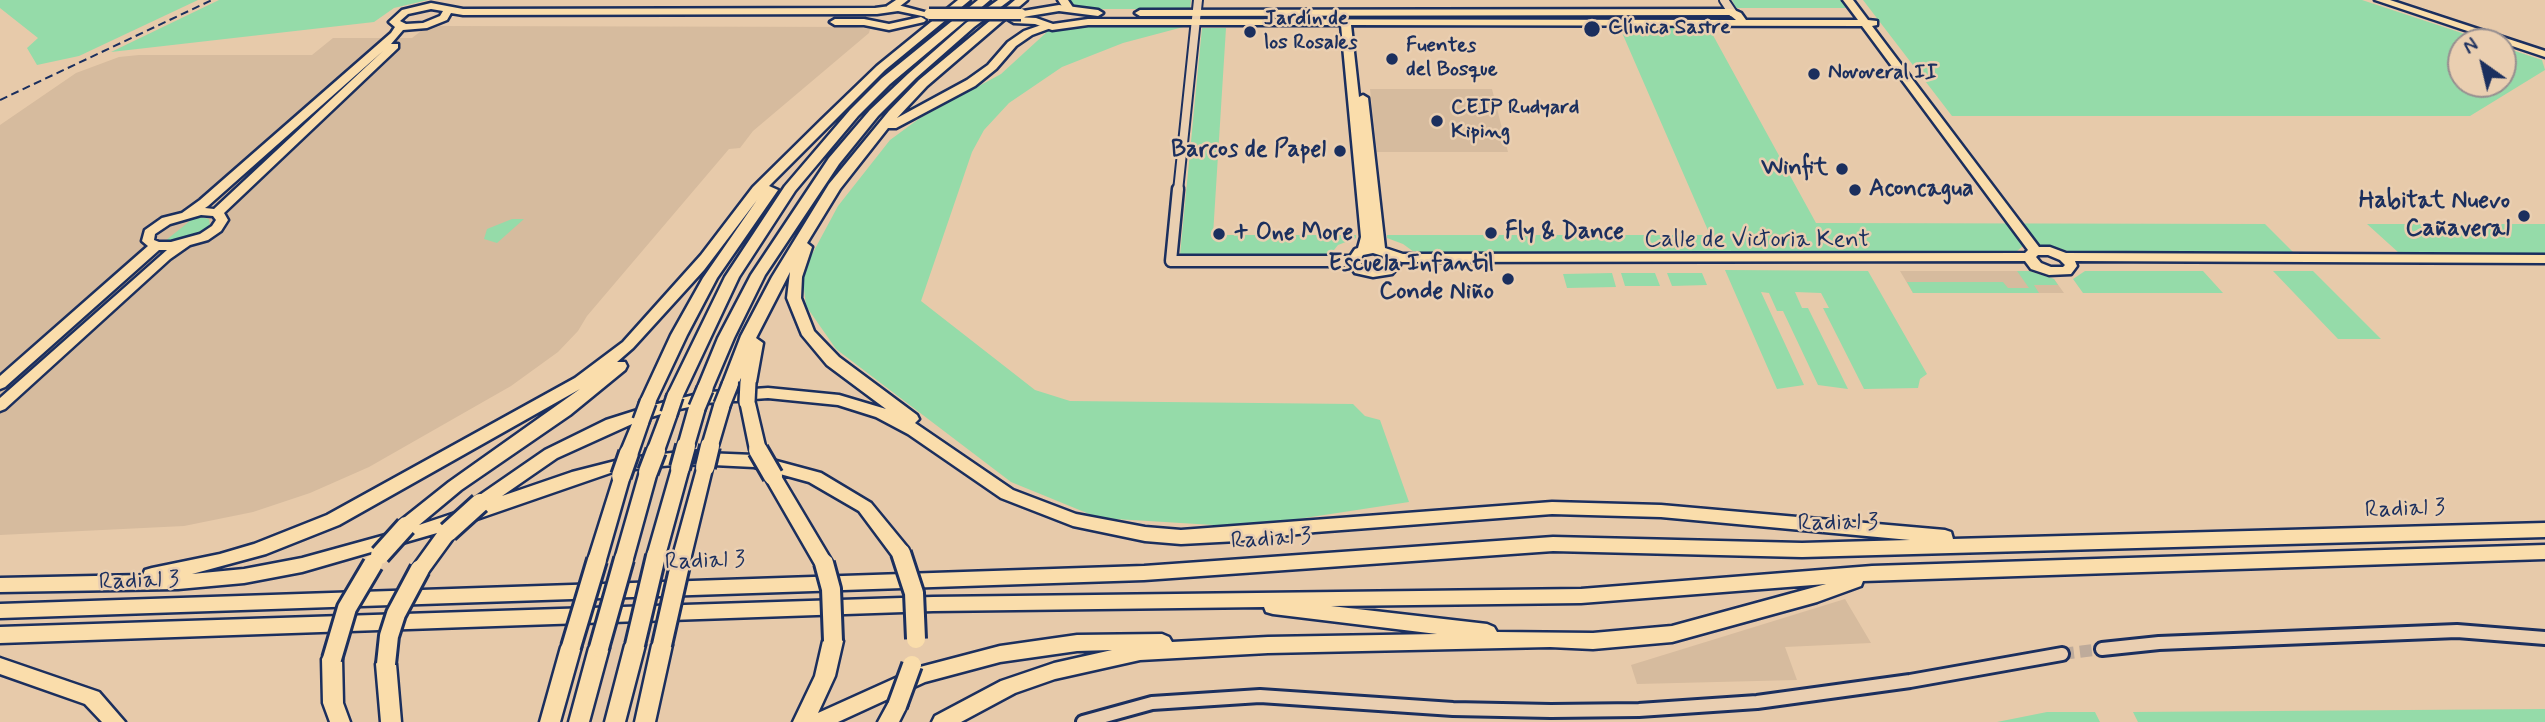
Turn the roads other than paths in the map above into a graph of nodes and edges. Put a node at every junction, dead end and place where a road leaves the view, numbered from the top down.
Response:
1 (968, 0) edge
2 (985, 0) edge
3 (1005, 0) edge
4 (1022, 0) edge
5 (1198, 0) edge
6 (1344, 0) edge
7 (1352, 0) edge
8 (1724, 0) edge
9 (1849, 0) edge
10 (1856, 0) edge
11 (2371, 0) edge
12 (2380, 0) edge
13 (448, 10) junction
14 (877, 11) junction
15 (1070, 11) edge
16 (1732, 12) junction
17 (912, 13) edge
18 (1196, 18) junction
19 (1350, 18) junction
20 (1041, 20) junction
21 (435, 23) junction
22 (870, 23) junction
23 (1738, 23) junction
24 (1870, 23) junction
25 (400, 27) junction
26 (419, 27) junction
27 (2456, 28) edge
28 (2517, 48) edge
29 (2545, 56) edge
30 (825, 123) junction
31 (875, 136) junction
32 (834, 187) junction
33 (188, 213) junction
34 (217, 213) junction
35 (184, 244) junction
36 (156, 246) junction
37 (1364, 250) junction
38 (1380, 250) junction
39 (705, 258) junction
40 (2033, 258) junction
41 (2545, 259) edge
42 (1353, 261) junction
43 (1394, 261) junction
44 (2067, 261) junction
45 (2363, 262) junction
46 (2545, 265) edge
47 (779, 277) junction
48 (0, 384) edge
49 (0, 406) edge
50 (986, 481) junction
51 (2545, 530) edge
52 (2014, 543) junction
53 (2545, 552) edge
54 (1872, 573) junction
55 (88, 583) junction
56 (0, 585) edge
57 (1204, 600) junction
58 (0, 611) edge
59 (0, 635) edge
60 (2545, 638) edge
61 (1550, 639) junction
62 (1268, 645) junction
63 (2102, 649) tunnel mouth
64 (2062, 654) tunnel mouth
65 (0, 666) edge
66 (892, 714) edge
67 (811, 718) edge
68 (115, 722) edge
69 (340, 722) edge
70 (391, 722) edge
71 (550, 722) edge
72 (579, 722) edge
73 (615, 722) edge
74 (645, 722) edge
75 (942, 722) edge
76 (1083, 722) edge

1 - 17 highway
2 - 72 highway, bridge
3 - 73 highway, bridge
4 - 31 highway
5 - 18 street
6 - 19 main road
7 - 19 main road
8 - 16 street
9 - 24 main road
10 - 24 main road
11 - 27 main road
12 - 29 main road
13 - 14 main road
13 - 21 main road
13 - 25 main road
14 - 17 main road
14 - 22 main road
15 - 18 main road
15 - 20 main road
15 - 20 main road
16 - 19 main road
16 - 23 main road
17 - 20 main road
17 - 22 main road
17 - 30 highway
18 - 19 main road
18 - 42 street
19 - 23 main road
19 - 37 main road
19 - 38 main road
20 - 31 highway
21 - 22 main road
21 - 26 main road
23 - 24 main road
24 - 40 main road
25 - 26 main road
25 - 33 main road
26 - 34 main road
28 - 29 main road
30 - 39 highway
30 - 71 highway, bridge
31 - 32 highway
32 - 47 highway
32 - 50 highway
33 - 34 main road
33 - 36 main road
34 - 35 main road
35 - 36 main road
35 - 49 main road
36 - 48 main road
37 - 38 main road
37 - 42 main road
38 - 43 main road
39 - 55 highway
39 - 69 highway, bridge
40 - 43 main road, Calle de Victoria Kent
40 - 44 main road
40 - 44 main road
41 - 45 main road
42 - 43 main road, Calle de Victoria Kent
44 - 45 main road
45 - 46 main road
47 - 67 highway, bridge
47 - 74 highway, bridge
50 - 52 highway
50 - 70 highway, bridge
51 - 52 highway, Radial 3
52 - 58 highway, Radial 3
53 - 54 highway, Radial 3
54 - 57 highway, Radial 3
54 - 61 highway
55 - 56 highway
55 - 66 highway, bridge
57 - 59 highway, Radial 3
57 - 61 highway
60 - 63 street
61 - 62 highway
62 - 67 highway
62 - 75 highway
64 - 76 street
65 - 68 highway

